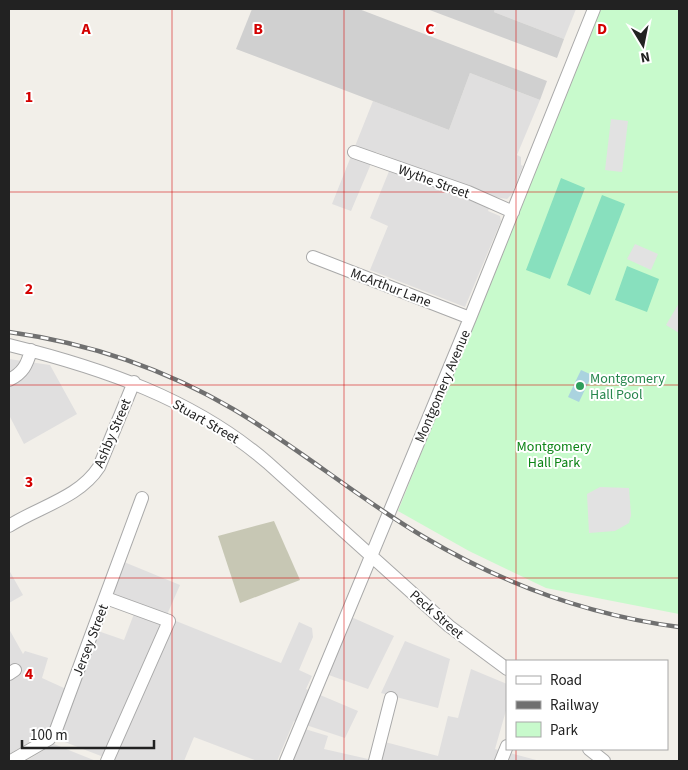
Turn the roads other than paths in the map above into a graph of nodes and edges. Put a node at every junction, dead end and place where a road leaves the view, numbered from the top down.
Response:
1 (594, 9) edge
2 (354, 152) dead end
3 (513, 212) junction
4 (313, 256) dead end
5 (470, 318) junction
6 (9, 345) edge
7 (31, 350) junction
8 (9, 380) edge
9 (134, 382) junction
10 (142, 498) dead end
11 (9, 526) edge
12 (371, 555) junction
13 (106, 598) junction
14 (506, 668) edge
15 (391, 698) dead end
16 (506, 748) edge
17 (590, 750) edge
18 (11, 761) edge
19 (107, 761) edge
20 (286, 761) edge
21 (374, 761) edge
22 (501, 761) edge
23 (604, 761) edge

1 - 3 street, Montgomery Avenue
2 - 3 street, Wythe Street
3 - 5 street, Montgomery Avenue
4 - 5 street, McArthur Lane
5 - 12 street, Montgomery Avenue
6 - 7 street, Stuart Street
7 - 8 street
7 - 9 street, Stuart Street
9 - 11 street, Ashby Street
9 - 12 street, Stuart Street
10 - 13 street, Jersey Street
12 - 14 street, Peck Street
12 - 20 street, Montgomery Avenue
13 - 18 street, Jersey Street
13 - 19 street
15 - 21 street
16 - 22 street
17 - 23 street

